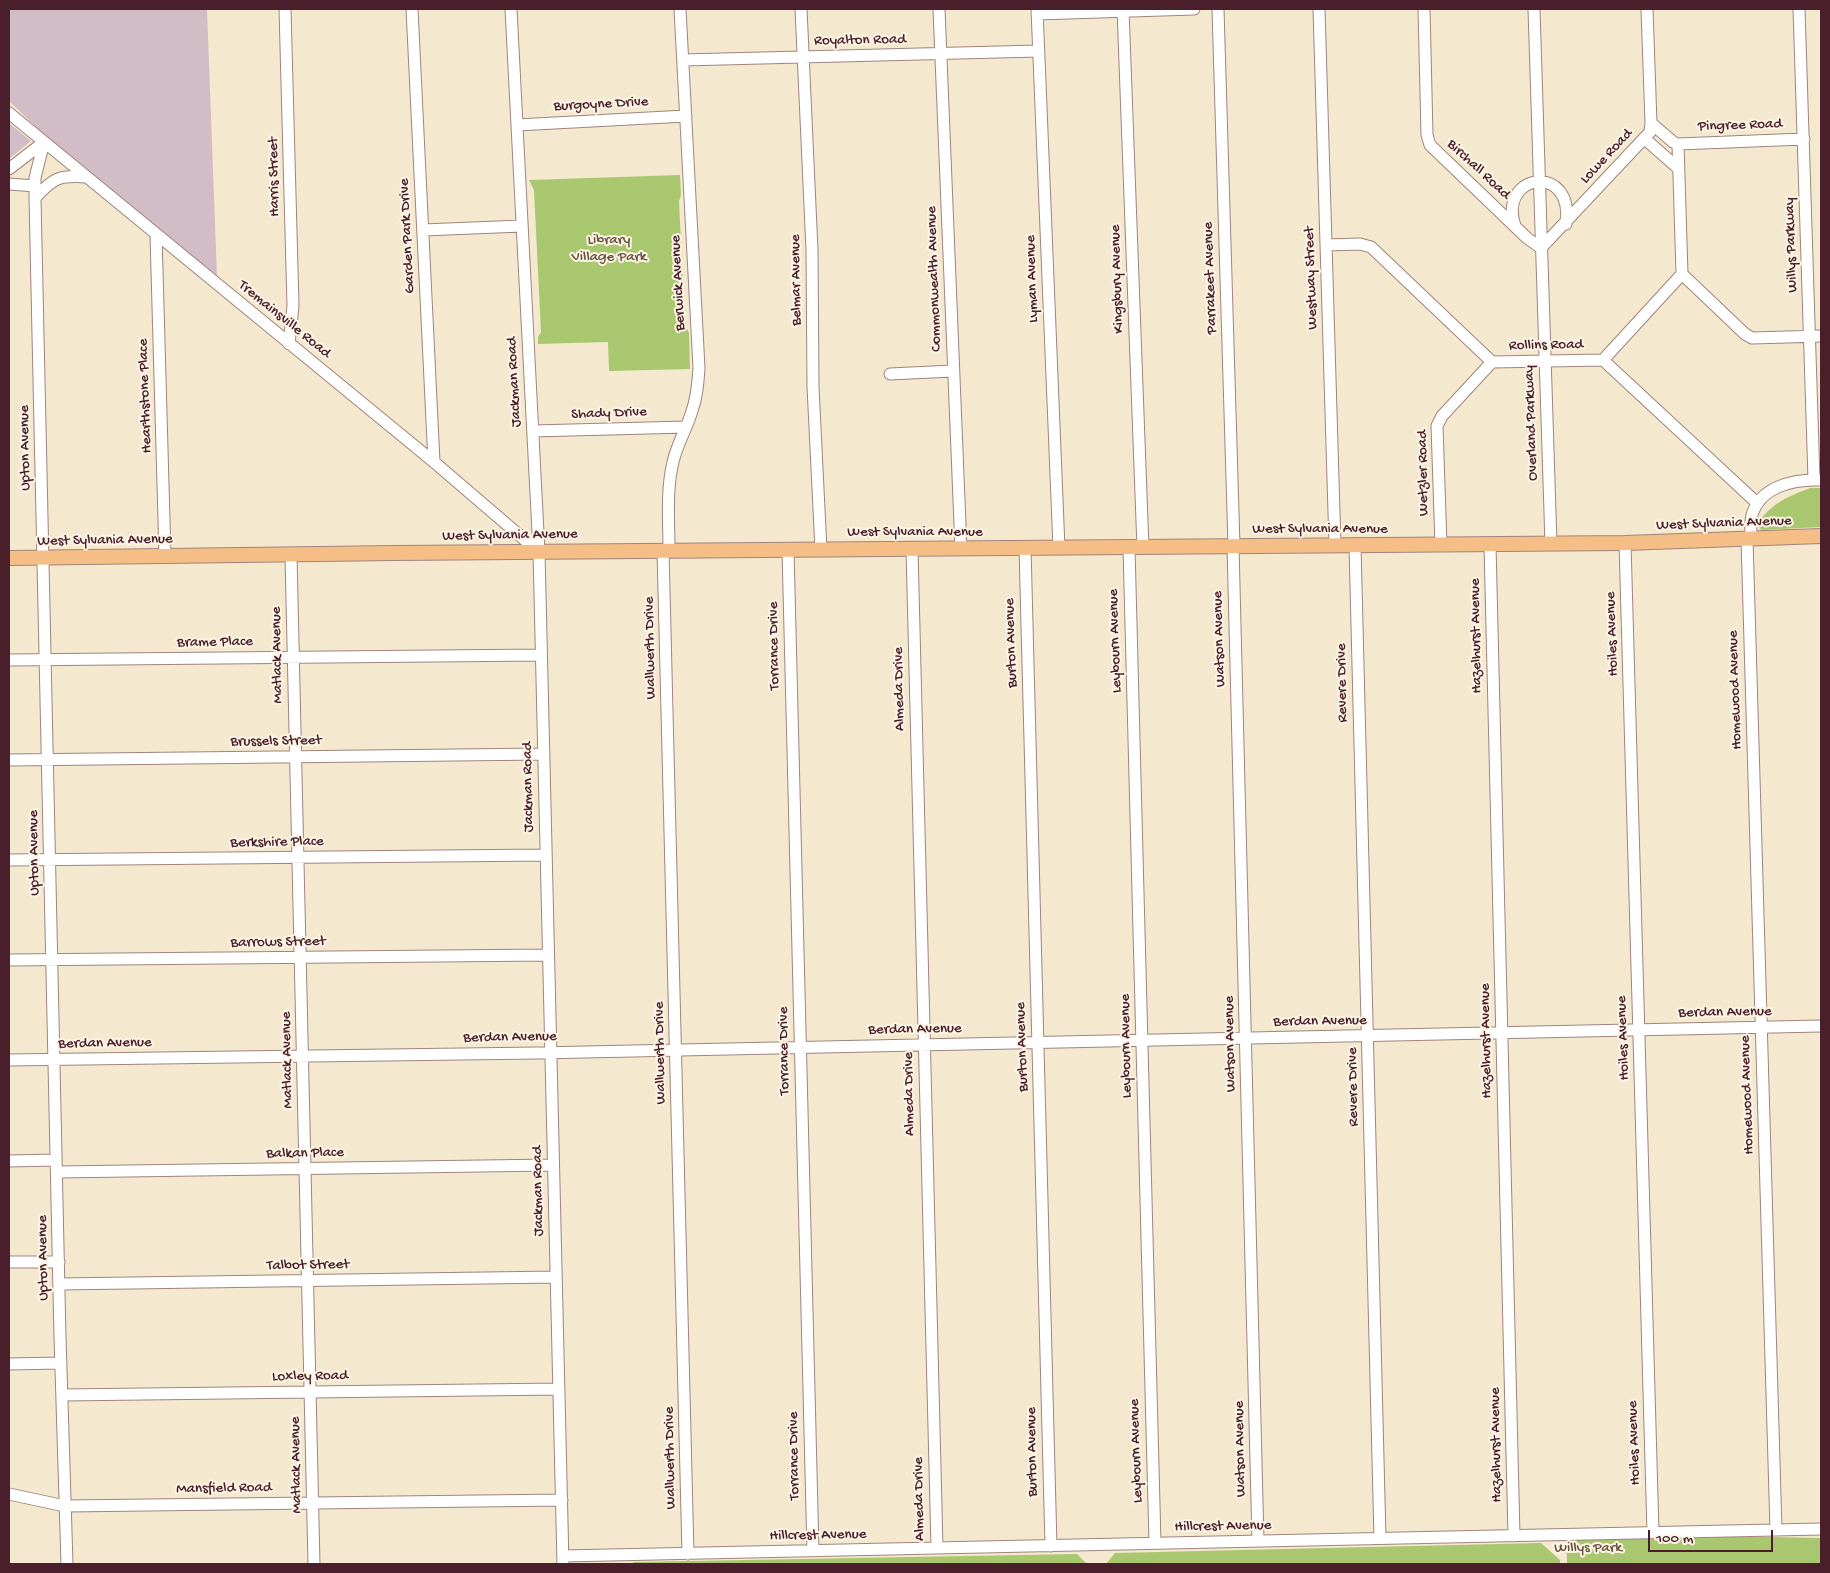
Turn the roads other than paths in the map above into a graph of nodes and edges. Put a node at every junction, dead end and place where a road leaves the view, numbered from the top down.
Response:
1 (285, 9) edge
2 (412, 9) edge
3 (511, 9) edge
4 (680, 9) edge
5 (801, 9) edge
6 (939, 9) edge
7 (1194, 9) edge
8 (1218, 9) edge
9 (1319, 9) edge
10 (1424, 9) edge
11 (1534, 9) edge
12 (1647, 9) edge
13 (1799, 9) edge
14 (1123, 10) edge
15 (1037, 11) edge
16 (1038, 51) junction
17 (941, 54) junction
18 (803, 57) junction
19 (683, 60) junction
20 (9, 113) edge
21 (686, 116) junction
22 (1651, 123) junction
23 (517, 125) junction
24 (1645, 139) junction
25 (1804, 139) junction
26 (44, 142) junction
27 (1678, 144) junction
28 (1678, 168) junction
29 (9, 169) edge
30 (86, 176) junction
31 (1539, 181) junction
32 (9, 184) edge
33 (35, 186) junction
34 (35, 198) junction
35 (1566, 224) junction
36 (522, 226) junction
37 (1515, 226) junction
38 (423, 230) junction
39 (156, 235) junction
40 (1326, 245) junction
41 (1541, 248) junction
42 (1682, 274) junction
43 (1815, 337) edge
44 (289, 344) junction
45 (1604, 360) junction
46 (1545, 361) junction
47 (1492, 362) junction
48 (953, 371) junction
49 (890, 374) dead end
50 (686, 427) junction
51 (533, 431) junction
52 (434, 462) junction
53 (1818, 479) edge
54 (1757, 503) junction
55 (1821, 536) edge
56 (1749, 539) junction
57 (1625, 543) junction
58 (1551, 544) junction
59 (1441, 545) junction
60 (1490, 545) junction
61 (1233, 546) junction
62 (1335, 546) junction
63 (1355, 546) junction
64 (1025, 548) junction
65 (1059, 548) junction
66 (1129, 548) junction
67 (1143, 548) junction
68 (912, 549) junction
69 (961, 549) junction
70 (788, 550) junction
71 (821, 550) junction
72 (666, 551) junction
73 (539, 552) junction
74 (291, 555) junction
75 (166, 556) junction
76 (9, 558) edge
77 (43, 558) junction
78 (541, 655) junction
79 (294, 657) junction
80 (46, 659) junction
81 (9, 660) edge
82 (544, 754) junction
83 (296, 757) junction
84 (9, 760) edge
85 (48, 760) junction
86 (546, 855) junction
87 (298, 858) junction
88 (9, 860) edge
89 (50, 860) junction
90 (548, 955) junction
91 (300, 958) junction
92 (9, 960) edge
93 (52, 960) junction
94 (1821, 1026) edge
95 (1761, 1027) junction
96 (1639, 1030) junction
97 (1502, 1033) junction
98 (1367, 1036) junction
99 (1246, 1038) junction
100 (1142, 1040) junction
101 (1038, 1043) junction
102 (924, 1045) junction
103 (800, 1048) junction
104 (676, 1050) junction
105 (551, 1053) junction
106 (303, 1056) junction
107 (9, 1060) edge
108 (54, 1060) junction
109 (9, 1160) edge
110 (56, 1160) junction
111 (554, 1165) junction
112 (305, 1169) junction
113 (57, 1172) junction
114 (9, 1262) edge
115 (59, 1262) junction
116 (556, 1277) junction
117 (308, 1281) junction
118 (60, 1284) junction
119 (9, 1364) edge
120 (61, 1364) junction
121 (559, 1389) junction
122 (310, 1392) junction
123 (62, 1395) junction
124 (9, 1494) edge
125 (562, 1500) junction
126 (313, 1504) junction
127 (65, 1506) junction
128 (1821, 1529) edge
129 (1776, 1530) junction
130 (1653, 1532) junction
131 (1514, 1536) junction
132 (1380, 1538) junction
133 (1258, 1541) junction
134 (1155, 1543) junction
135 (1051, 1546) junction
136 (936, 1548) junction
137 (813, 1551) junction
138 (688, 1554) junction
139 (625, 1555) junction
140 (563, 1560) edge
141 (67, 1564) edge
142 (314, 1564) edge
143 (595, 1564) edge

1 - 44 street, Harris Street
2 - 38 street, Garden Park Drive
3 - 23 street, Jackman Road
4 - 19 street, Berwick Avenue
5 - 18 street, Belmar Avenue
6 - 17 street, Commonwealth Avenue
7 - 14 street
8 - 61 street, Parrakeet Avenue
9 - 40 street, Westway Street
10 - 37 street, Birchall Road
11 - 31 street, Overland Parkway
12 - 22 street, Lowe Road
13 - 25 street, Willys Parkway
14 - 15 street
14 - 67 street, Kingsbury Avenue
15 - 16 street, Lyman Avenue
16 - 17 street, Royalton Road
16 - 65 street, Lyman Avenue
17 - 18 street, Royalton Road
17 - 48 street, Commonwealth Avenue
18 - 19 street, Royalton Road
18 - 71 street, Belmar Avenue
19 - 21 street, Berwick Avenue
20 - 26 street, Tremainsville Road
21 - 23 street, Burgoyne Drive
21 - 50 street, Berwick Avenue
22 - 24 street, Lowe Road
22 - 27 street, Pingree Road
23 - 36 street, Jackman Road
24 - 28 street
24 - 35 street, Lowe Road
25 - 27 street, Pingree Road
25 - 43 street, Willys Parkway
26 - 29 street
26 - 30 street, Tremainsville Road
26 - 33 street, Upton Avenue
27 - 28 street, Pingree Road
28 - 42 street, Pingree Road
30 - 34 street
30 - 39 street, Tremainsville Road
31 - 35 street
31 - 37 street
31 - 41 street, Overland Parkway
32 - 33 street
33 - 34 street, Upton Avenue
34 - 77 street, Upton Avenue
35 - 41 street, Lowe Road
36 - 38 street
36 - 51 street, Jackman Road
37 - 41 street, Birchall Road
38 - 52 street, Garden Park Drive
39 - 44 street, Tremainsville Road
39 - 75 street, Hearthstone Place
40 - 47 street, Rollins Road
40 - 62 street, Westway Street
41 - 46 street, Overland Parkway
42 - 43 street
42 - 45 street
43 - 53 street, Willys Parkway
44 - 52 street, Tremainsville Road
45 - 46 street, Rollins Road
45 - 54 street, Rollins Road
46 - 47 street, Rollins Road
46 - 58 street, Overland Parkway
47 - 59 street, Wetzler Road
48 - 49 street
48 - 69 street, Commonwealth Avenue
50 - 51 street, Shady Drive
50 - 72 street, Berwick Avenue
51 - 73 street, Jackman Road
52 - 73 street, Tremainsville Road
53 - 54 street
54 - 56 street, Homewood Avenue
55 - 56 main road, West Sylvania Avenue
56 - 57 main road, West Sylvania Avenue
56 - 95 street, Homewood Avenue
57 - 58 main road, West Sylvania Avenue
57 - 96 street, Hoiles Avenue
58 - 60 main road, West Sylvania Avenue
59 - 60 main road, West Sylvania Avenue
59 - 63 main road, West Sylvania Avenue
60 - 97 street, Hazelhurst Avenue
61 - 62 main road, West Sylvania Avenue
61 - 67 main road, West Sylvania Avenue
61 - 99 street, Watson Avenue
62 - 63 main road, West Sylvania Avenue
63 - 98 street, Revere Drive
64 - 65 main road, West Sylvania Avenue
64 - 69 main road, West Sylvania Avenue
64 - 101 street, Burton Avenue
65 - 66 main road, West Sylvania Avenue
66 - 67 main road, West Sylvania Avenue
66 - 100 street, Leybourn Avenue
68 - 69 main road, West Sylvania Avenue
68 - 71 main road, West Sylvania Avenue
68 - 102 street, Almeda Drive
70 - 71 main road, West Sylvania Avenue
70 - 72 main road, West Sylvania Avenue
70 - 103 street, Torrance Drive
72 - 73 main road, West Sylvania Avenue
72 - 104 street, Wallwerth Drive
73 - 74 main road, West Sylvania Avenue
73 - 78 street, Jackman Road
74 - 75 main road, West Sylvania Avenue
74 - 79 street, Matlack Avenue
75 - 77 main road, West Sylvania Avenue
76 - 77 main road, West Sylvania Avenue
77 - 80 street, Upton Avenue
78 - 79 street, Brame Place
78 - 82 street, Jackman Road
79 - 80 street, Brame Place
79 - 83 street, Matlack Avenue
80 - 81 street, Brame Place
80 - 85 street, Upton Avenue
82 - 83 street, Brussels Street
82 - 86 street, Jackman Road
83 - 85 street, Brussels Street
83 - 87 street, Matlack Avenue
84 - 85 street, Brussels Street
85 - 89 street, Upton Avenue
86 - 87 street, Berkshire Place
86 - 90 street, Jackman Road
87 - 89 street, Berkshire Place
87 - 91 street, Matlack Avenue
88 - 89 street, Berkshire Place
89 - 93 street, Upton Avenue
90 - 91 street, Barrows Street
90 - 105 street, Jackman Road
91 - 93 street, Barrows Street
91 - 106 street, Matlack Avenue
92 - 93 street, Barrows Street
93 - 108 street, Upton Avenue
94 - 95 street, Berdan Avenue
95 - 96 street, Berdan Avenue
95 - 129 street, Homewood Avenue
96 - 97 street, Berdan Avenue
96 - 130 street, Hoiles Avenue
97 - 98 street, Berdan Avenue
97 - 131 street, Hazelhurst Avenue
98 - 99 street, Berdan Avenue
98 - 132 street, Revere Drive
99 - 100 street, Berdan Avenue
99 - 133 street, Watson Avenue
100 - 101 street, Berdan Avenue
100 - 134 street, Leybourn Avenue
101 - 102 street, Berdan Avenue
101 - 135 street, Burton Avenue
102 - 103 street, Berdan Avenue
102 - 136 street, Almeda Drive
103 - 104 street, Berdan Avenue
103 - 137 street, Torrance Drive
104 - 105 street, Berdan Avenue
104 - 138 street, Wallwerth Drive
105 - 106 street, Berdan Avenue
105 - 111 street, Jackman Road
106 - 108 street, Berdan Avenue
106 - 112 street, Matlack Avenue
107 - 108 street, Berdan Avenue
108 - 110 street, Upton Avenue
109 - 110 street
110 - 113 street, Upton Avenue
111 - 112 street, Balkan Place
111 - 116 street, Jackman Road
112 - 113 street, Balkan Place
112 - 117 street, Matlack Avenue
113 - 115 street, Upton Avenue
114 - 115 street
115 - 118 street, Upton Avenue
116 - 117 street, Talbot Street
116 - 121 street, Jackman Road
117 - 118 street, Talbot Street
117 - 122 street, Matlack Avenue
118 - 120 street, Upton Avenue
119 - 120 street
120 - 123 street, Upton Avenue
121 - 122 street, Loxley Road
121 - 125 street, Jackman Road
122 - 123 street, Loxley Road
122 - 126 street, Matlack Avenue
123 - 127 street, Upton Avenue
124 - 127 street, Mansfield Road
125 - 126 street, Mansfield Road
125 - 140 street, Jackman Road
126 - 127 street, Mansfield Road
126 - 142 street, Matlack Avenue
127 - 141 street, Upton Avenue
128 - 129 street, Hillcrest Avenue
129 - 130 street, Hillcrest Avenue
130 - 131 street, Hillcrest Avenue
131 - 132 street, Hillcrest Avenue
132 - 133 street, Hillcrest Avenue
133 - 134 street, Hillcrest Avenue
134 - 135 street, Hillcrest Avenue
135 - 136 street, Hillcrest Avenue
136 - 137 street, Hillcrest Avenue
137 - 138 street, Hillcrest Avenue
138 - 139 street, Hillcrest Avenue
139 - 140 street, Hillcrest Avenue
139 - 143 street, Hillcrest Avenue

